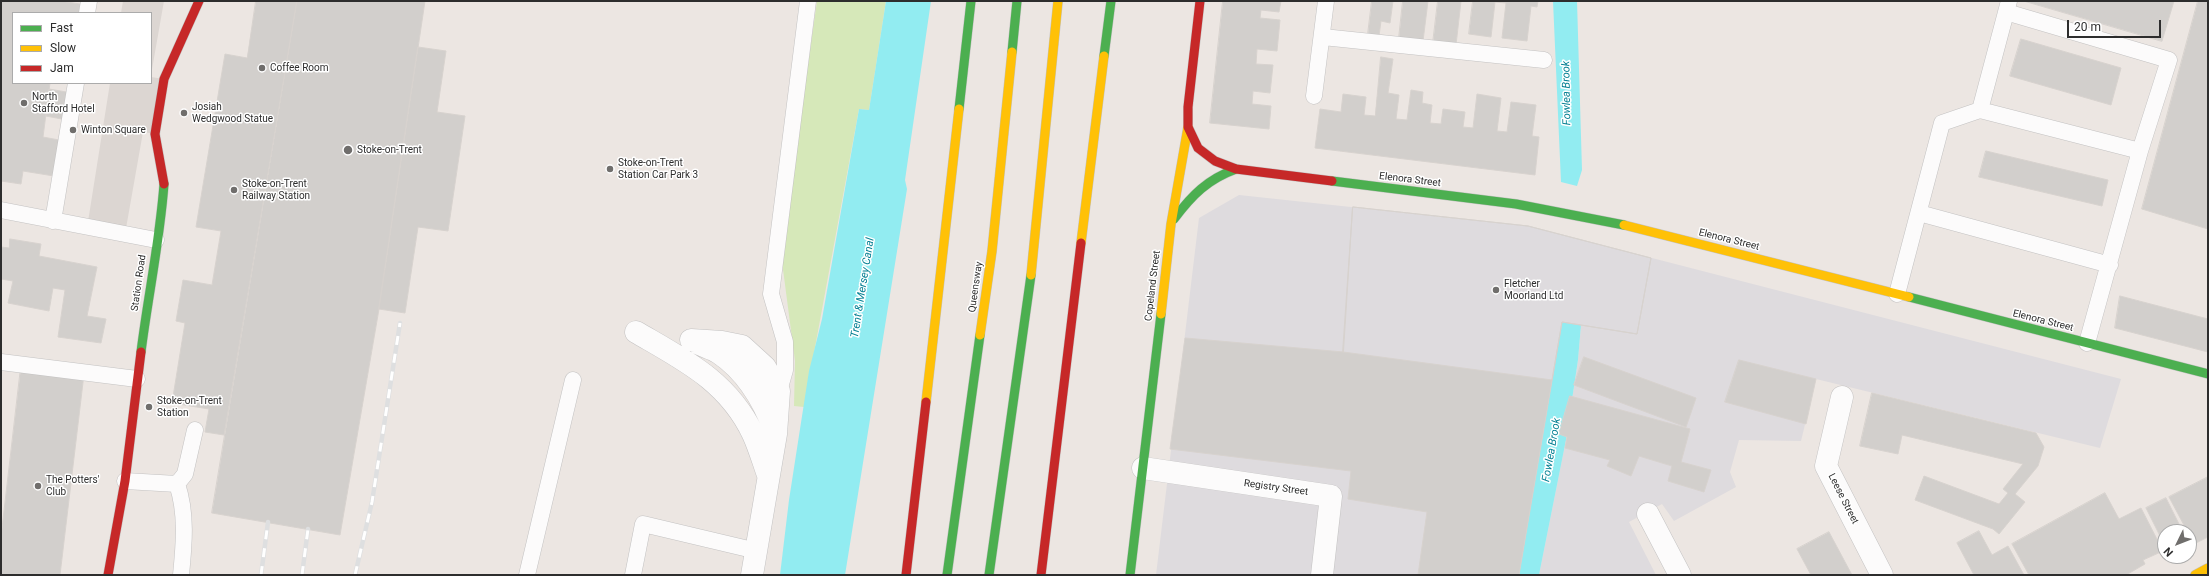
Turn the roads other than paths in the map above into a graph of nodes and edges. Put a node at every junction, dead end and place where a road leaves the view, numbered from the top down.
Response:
1 (89, 1) edge
2 (199, 1) edge
3 (808, 1) edge
4 (971, 1) edge
5 (1017, 1) edge
6 (1058, 1) edge
7 (1111, 1) edge
8 (1200, 1) edge
9 (1326, 1) edge
10 (2008, 7) edge
11 (87, 12) edge
12 (1323, 37) junction
13 (1544, 60) dead end
14 (76, 84) edge
15 (1314, 96) dead end
16 (1980, 110) junction
17 (1188, 127) junction
18 (2140, 151) junction
19 (1236, 169) junction
20 (1, 210) edge
21 (1919, 213) junction
22 (53, 221) junction
23 (1171, 224) junction
24 (156, 240) junction
25 (2110, 266) junction
26 (1898, 294) junction
27 (636, 332) dead end
28 (2087, 343) junction
29 (1, 362) edge
30 (2208, 374) edge
31 (137, 378) junction
32 (573, 380) dead end
33 (779, 391) junction
34 (1842, 397) dead end
35 (195, 430) dead end
36 (776, 434) junction
37 (1142, 468) junction
38 (768, 476) junction
39 (125, 481) junction
40 (177, 484) junction
41 (1648, 514) dead end
42 (757, 551) junction
43 (2208, 568) edge
44 (108, 575) edge
45 (181, 575) edge
46 (527, 575) edge
47 (633, 575) edge
48 (752, 575) edge
49 (906, 575) edge
50 (947, 575) edge
51 (989, 575) edge
52 (1040, 575) edge
53 (1130, 575) edge
54 (1322, 575) edge
55 (1680, 575) edge
56 (1882, 575) edge
57 (2195, 575) edge

1 - 11 lane
2 - 24 main road, Station Road
3 - 33 lane
4 - 49 main road
5 - 50 main road, Queensway
6 - 51 main road
7 - 52 main road
8 - 17 main road, Copeland Street
9 - 12 lane
10 - 16 lane
10 - 18 lane
12 - 13 lane
12 - 15 lane
14 - 22 lane
16 - 18 lane
16 - 21 lane
17 - 19 main road, Elenora Street
17 - 23 main road, Copeland Street
18 - 25 lane
19 - 23 main road, Elenora Street
19 - 26 main road, Elenora Street
20 - 22 lane
21 - 25 lane
21 - 26 lane
22 - 24 lane
23 - 37 main road, Copeland Street
24 - 31 main road, Station Road
25 - 28 lane
26 - 28 main road, Elenora Street
27 - 38 street
28 - 30 main road, Elenora Street
29 - 31 lane
31 - 39 main road, Station Road
32 - 46 lane
33 - 36 street
33 - 36 street
34 - 56 street, Leese Street
35 - 40 lane
36 - 38 street
37 - 53 main road, Copeland Street
37 - 54 street, Registry Street
38 - 42 street
39 - 40 lane
39 - 44 main road, Station Road
40 - 45 lane
41 - 55 street
42 - 47 lane
42 - 48 street
43 - 57 main road

